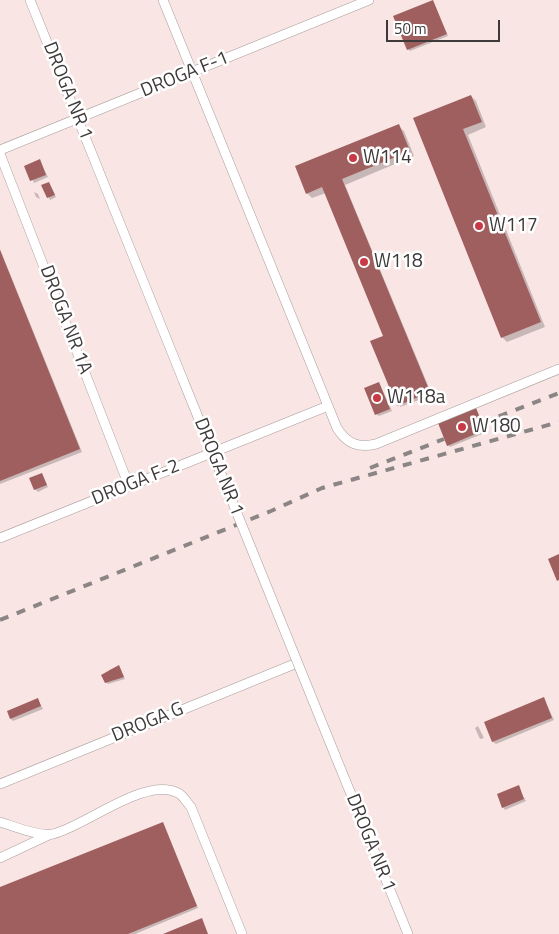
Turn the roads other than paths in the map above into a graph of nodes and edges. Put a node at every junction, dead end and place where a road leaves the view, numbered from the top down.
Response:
1 (30, 0) edge
2 (163, 0) edge
3 (369, 0) edge
4 (192, 72) junction
5 (78, 118) junction
6 (0, 152) edge
7 (559, 369) edge
8 (328, 406) junction
9 (129, 486) junction
10 (0, 538) edge
11 (297, 662) junction
12 (0, 784) edge
13 (0, 822) edge
14 (51, 834) junction
15 (0, 858) edge
16 (242, 934) edge
17 (408, 934) edge

1 - 5 lane, DROGA NR 1
2 - 4 lane
3 - 4 lane, DROGA F-1
4 - 5 lane, DROGA F-1
4 - 8 lane
5 - 6 lane, DROGA F-1
5 - 11 lane, DROGA NR 1, bridge
6 - 9 lane, DROGA NR 1A
7 - 8 lane
8 - 9 lane, DROGA F-2
9 - 10 lane, DROGA F-2
11 - 12 lane, DROGA G
11 - 17 lane, DROGA NR 1, bridge
13 - 14 lane
14 - 15 lane
14 - 16 lane

